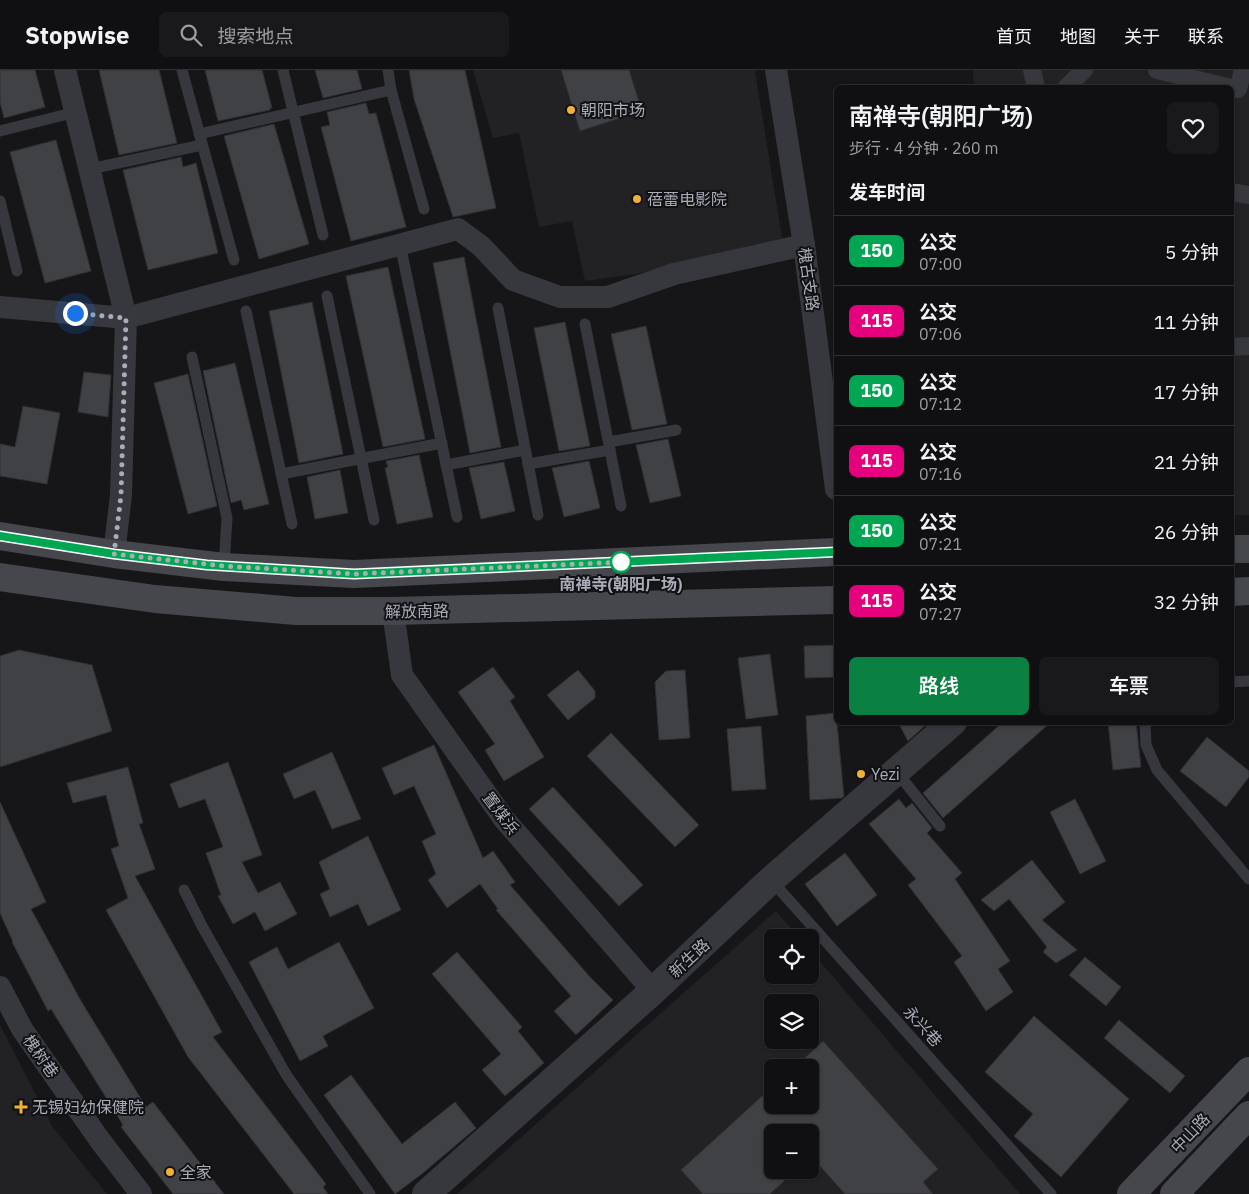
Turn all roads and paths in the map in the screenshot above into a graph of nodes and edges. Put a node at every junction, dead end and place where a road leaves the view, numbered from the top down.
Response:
1 (66, 70) edge
2 (182, 70) edge
3 (282, 70) edge
4 (388, 70) edge
5 (776, 70) edge
6 (1032, 70) edge
7 (1084, 70) edge
8 (1157, 70) edge
9 (1243, 70) edge
10 (1035, 85) edge
11 (1069, 85) edge
12 (1217, 85) edge
13 (391, 90) junction
14 (1237, 90) edge
15 (76, 112) junction
16 (293, 114) junction
17 (0, 131) edge
18 (201, 140) junction
19 (90, 169) junction
20 (1234, 192) edge
21 (1249, 195) edge
22 (0, 201) edge
23 (424, 209) dead end
24 (323, 235) dead end
25 (400, 244) junction
26 (804, 245) junction
27 (234, 260) dead end
28 (17, 271) dead end
29 (327, 296) dead end
30 (0, 307) edge
31 (498, 308) dead end
32 (246, 311) dead end
33 (126, 318) junction
34 (585, 324) dead end
35 (1249, 346) edge
36 (1234, 347) edge
37 (192, 357) dead end
38 (676, 430) dead end
39 (442, 443) junction
40 (610, 446) junction
41 (525, 450) junction
42 (361, 458) junction
43 (528, 464) junction
44 (446, 465) junction
45 (281, 474) junction
46 (834, 474) edge
47 (622, 506) dead end
48 (538, 515) dead end
49 (457, 517) dead end
50 (374, 520) dead end
51 (292, 524) dead end
52 (0, 536) edge
53 (1234, 549) edge
54 (1249, 549) edge
55 (834, 552) edge
56 (114, 554) junction
57 (224, 566) junction
58 (0, 577) edge
59 (1234, 592) edge
60 (1249, 592) edge
61 (834, 600) edge
62 (394, 612) junction
63 (1249, 681) edge
64 (1234, 682) edge
65 (950, 725) edge
66 (1145, 725) edge
67 (896, 771) junction
68 (940, 826) dead end
69 (1249, 879) edge
70 (771, 880) junction
71 (184, 890) dead end
72 (0, 987) edge
73 (653, 991) junction
74 (1249, 1071) edge
75 (1249, 1115) edge
76 (141, 1194) edge
77 (370, 1194) edge
78 (426, 1194) edge
79 (1051, 1194) edge
80 (1131, 1194) edge
81 (1174, 1194) edge

1 - 15 street
2 - 18 lane
3 - 16 lane
4 - 13 lane
5 - 26 street, 槐古支路
6 - 10 street
7 - 11 street
8 - 12 street
9 - 14 street
13 - 16 lane
13 - 23 lane
15 - 17 lane
15 - 19 street
16 - 18 lane
16 - 24 lane
18 - 19 lane
18 - 27 lane
19 - 33 street
20 - 21 street
22 - 28 lane
25 - 26 street
25 - 33 street
25 - 39 lane
26 - 46 street, 槐古支路
29 - 42 lane
30 - 33 street
31 - 41 lane
32 - 45 lane
33 - 56 street
34 - 40 lane
35 - 36 street
37 - 57 lane
38 - 40 lane
39 - 42 lane
39 - 44 lane
40 - 43 lane
40 - 47 lane
41 - 43 lane
41 - 44 lane
42 - 45 lane
42 - 50 lane
43 - 48 lane
44 - 49 lane
45 - 51 lane
52 - 56 main road
53 - 54 main road
55 - 57 main road
56 - 57 main road
58 - 62 main road, 解放南路
59 - 60 main road
61 - 62 main road, 解放南路
62 - 73 street, 置煤浜
63 - 64 lane
65 - 67 street, 新生路
66 - 69 lane
67 - 68 lane
67 - 70 street, 新生路
70 - 73 street, 新生路
70 - 79 lane, 永兴巷
71 - 77 lane
72 - 76 street, 槐树巷
73 - 78 street, 新生路
74 - 80 main road, 中山路
75 - 81 main road, 中山路

